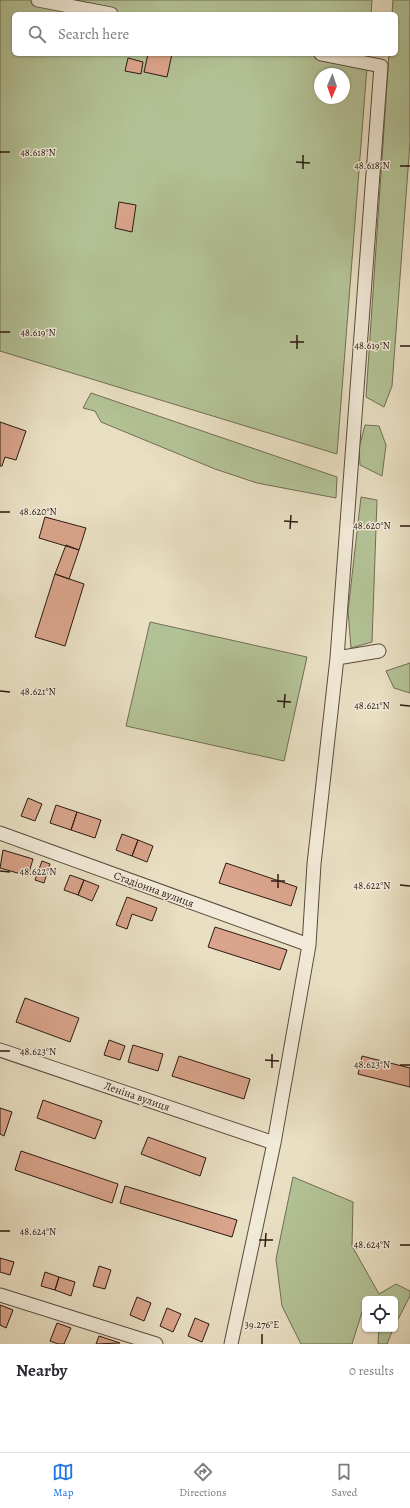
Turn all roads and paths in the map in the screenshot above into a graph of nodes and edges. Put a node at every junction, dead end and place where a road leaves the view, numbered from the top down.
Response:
1 (38, 0) edge
2 (101, 12) edge
3 (331, 56) edge
4 (379, 651) dead end
5 (337, 658) junction
6 (0, 832) edge
7 (308, 944) junction
8 (0, 1050) edge
9 (274, 1143) junction
10 (0, 1295) edge
11 (156, 1344) edge
12 (230, 1344) edge

1 - 2 street
3 - 5 street
4 - 5 street
5 - 7 street
6 - 7 street, Стадіонна вулиця
7 - 9 street
8 - 9 street, Леніна вулиця
9 - 12 street
10 - 11 street

